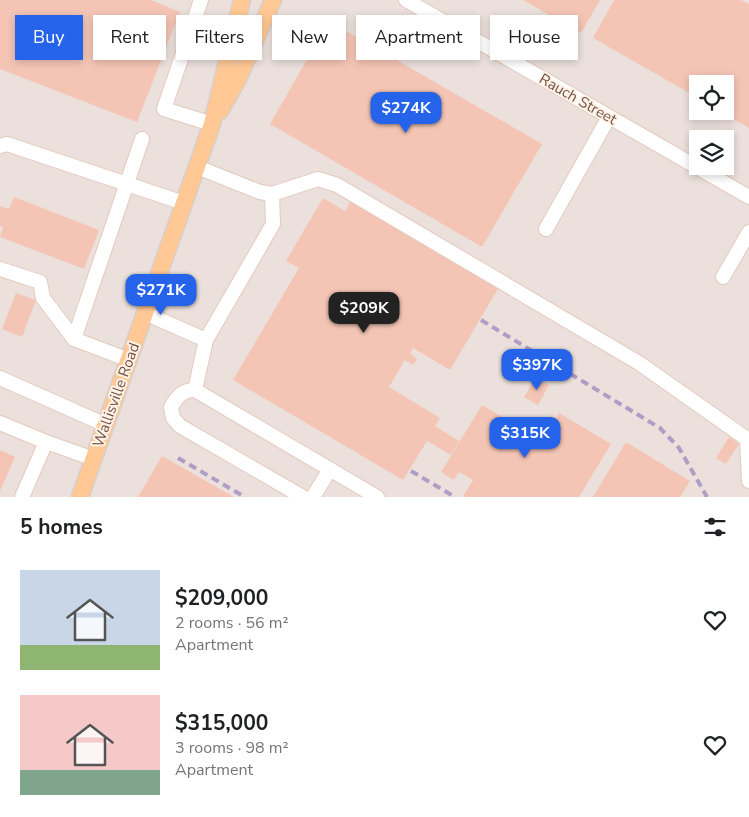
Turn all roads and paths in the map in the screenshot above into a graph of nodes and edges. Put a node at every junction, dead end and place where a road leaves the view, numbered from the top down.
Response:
1 (201, 0) edge
2 (242, 0) edge
3 (273, 0) edge
4 (406, 0) edge
5 (610, 117) junction
6 (212, 124) junction
7 (142, 139) dead end
8 (0, 146) edge
9 (197, 167) junction
10 (128, 184) junction
11 (272, 194) junction
12 (749, 197) edge
13 (184, 203) junction
14 (546, 229) dead end
15 (749, 232) edge
16 (0, 269) edge
17 (723, 277) dead end
18 (145, 314) junction
19 (74, 339) junction
20 (206, 340) junction
21 (129, 360) junction
22 (0, 378) edge
23 (194, 390) junction
24 (0, 423) edge
25 (106, 425) junction
26 (46, 442) junction
27 (94, 459) junction
28 (330, 469) junction
29 (749, 481) edge
30 (22, 497) edge
31 (80, 497) edge
32 (304, 497) edge
33 (313, 497) edge
34 (377, 497) edge

1 - 6 street
2 - 6 main road, Wallisville Road
3 - 6 main road, Wallisville Road
4 - 5 street, Rauch Street
5 - 12 street, Rauch Street
5 - 14 street
6 - 9 main road, Wallisville Road
7 - 10 street
8 - 10 street
9 - 11 street
9 - 13 main road, Wallisville Road
10 - 13 street
10 - 19 street
11 - 20 street
11 - 29 street
13 - 18 main road, Wallisville Road
15 - 17 street
16 - 19 street
18 - 20 street
18 - 21 main road, Wallisville Road
19 - 21 street
20 - 23 street
21 - 25 main road, Wallisville Road
22 - 25 street
23 - 28 street
23 - 32 street
24 - 26 street
25 - 27 main road, Wallisville Road
26 - 27 street
26 - 30 street
27 - 31 main road, Wallisville Road
28 - 33 street
28 - 34 street

